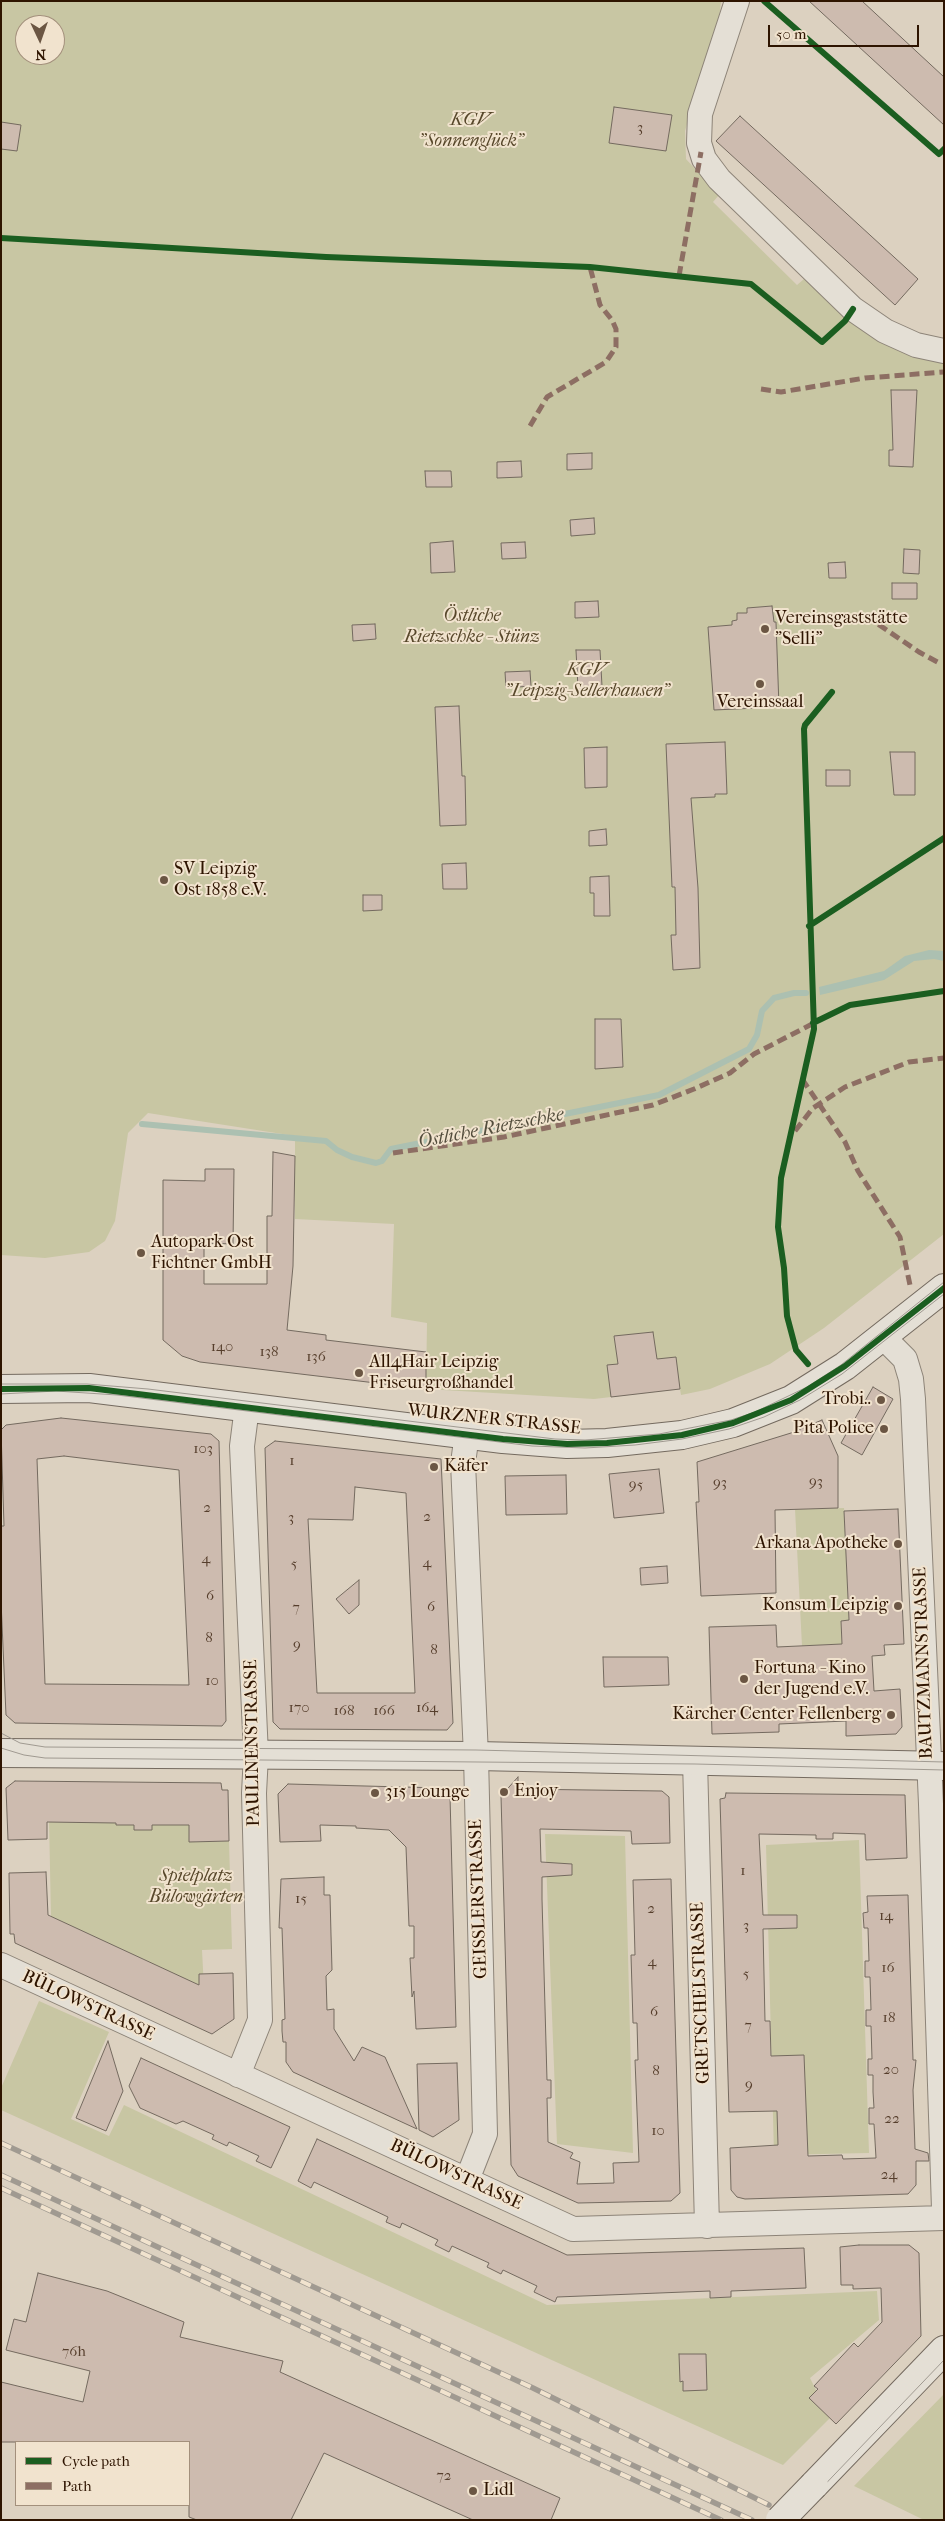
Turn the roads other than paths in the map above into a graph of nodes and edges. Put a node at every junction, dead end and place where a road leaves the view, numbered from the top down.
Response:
1 (737, 1) edge
2 (944, 351) edge
3 (944, 1288) edge
4 (883, 1337) junction
5 (1, 1389) edge
6 (248, 1407) junction
7 (466, 1434) junction
8 (1, 1753) edge
9 (256, 1755) junction
10 (476, 1756) junction
11 (695, 1760) junction
12 (936, 1765) edge
13 (1, 1965) edge
14 (238, 2075) junction
15 (467, 2180) junction
16 (944, 2209) edge
17 (944, 2218) edge
18 (707, 2226) junction
19 (944, 2350) edge
20 (780, 2520) edge

1 - 2 street
3 - 4 main road, WURZNER STRASSE
4 - 7 main road, WURZNER STRASSE
4 - 12 street, BAUTZMANNSTRASSE
5 - 6 main road, WURZNER STRASSE
6 - 7 main road, WURZNER STRASSE
6 - 9 street, PAULINENSTRASSE
7 - 10 street, GEISSLERSTRASSE
8 - 9 main road
9 - 10 main road
9 - 14 street, PAULINENSTRASSE
10 - 11 main road
10 - 15 street, GEISSLERSTRASSE
11 - 12 main road
11 - 18 street, GRETSCHELSTRASSE
12 - 16 street, BAUTZMANNSTRASSE
13 - 14 street, BÜLOWSTRASSE
14 - 15 street, BÜLOWSTRASSE
15 - 18 street, BÜLOWSTRASSE
17 - 18 street, BÜLOWSTRASSE
19 - 20 main road, bridge

